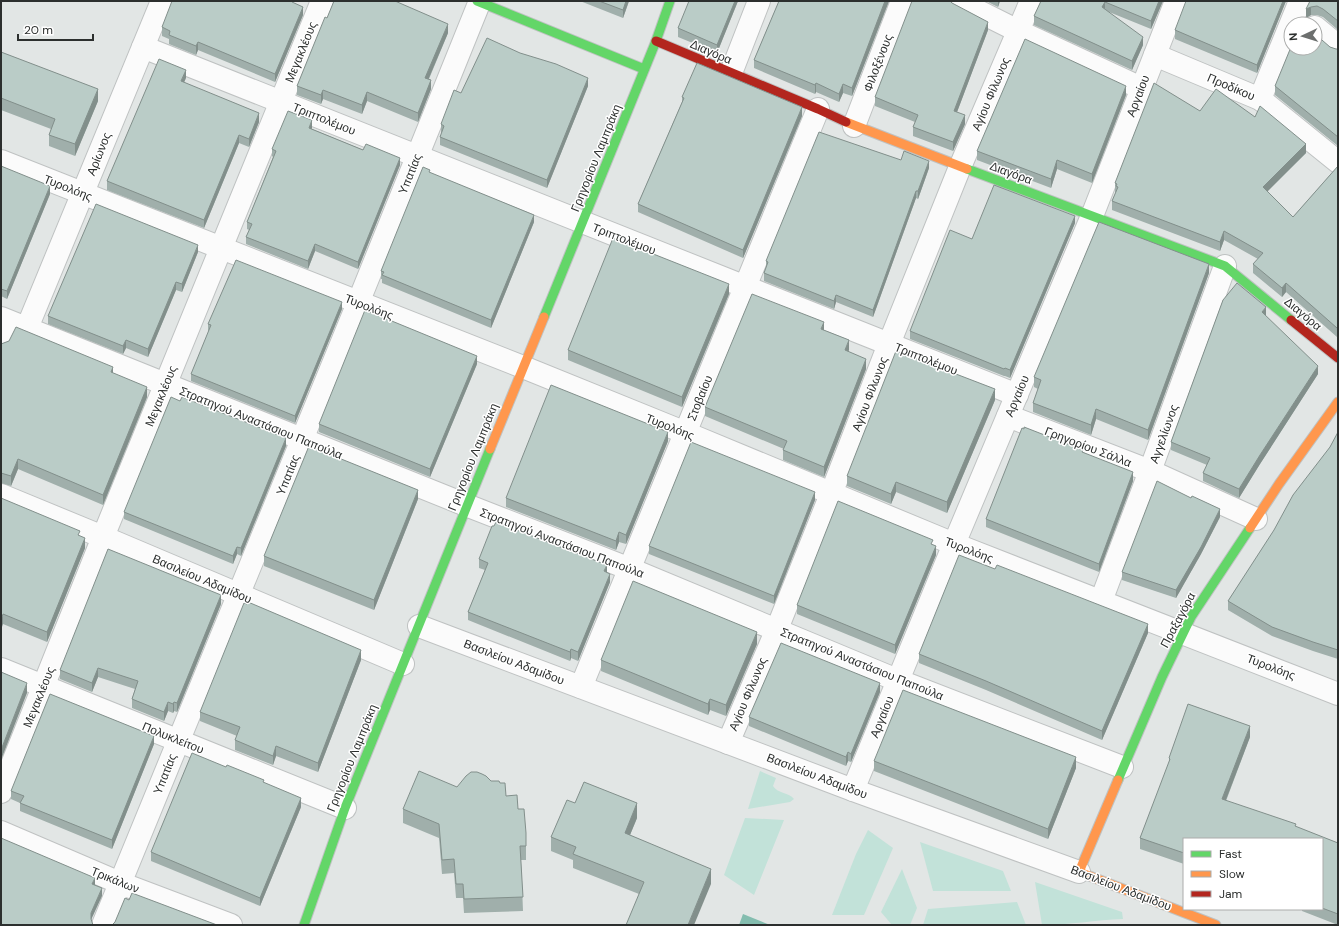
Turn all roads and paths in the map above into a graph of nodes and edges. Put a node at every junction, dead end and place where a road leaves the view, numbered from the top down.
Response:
1 (162, 1) edge
2 (322, 1) edge
3 (479, 1) edge
4 (670, 1) edge
5 (759, 1) edge
6 (902, 1) edge
7 (958, 1) edge
8 (1031, 1) edge
9 (1176, 1) edge
10 (1302, 12) edge
11 (1018, 31) junction
12 (1323, 34) edge
13 (656, 41) junction
14 (1338, 46) edge
15 (143, 47) junction
16 (1155, 55) junction
17 (644, 69) junction
18 (731, 73) junction
19 (1141, 88) junction
20 (1260, 99) junction
21 (281, 102) junction
22 (818, 109) junction
23 (854, 126) junction
24 (417, 157) junction
25 (1, 162) edge
26 (1338, 162) edge
27 (960, 167) junction
28 (83, 194) junction
29 (1092, 216) junction
30 (583, 223) junction
31 (221, 248) junction
32 (1225, 266) junction
33 (745, 287) junction
34 (358, 303) junction
35 (10, 327) edge
36 (889, 344) junction
37 (1338, 358) edge
38 (522, 367) junction
39 (166, 385) junction
40 (1017, 395) junction
41 (1338, 402) edge
42 (1008, 416) junction
43 (686, 433) junction
44 (303, 439) junction
45 (1150, 471) junction
46 (831, 494) junction
47 (1, 495) edge
48 (466, 506) junction
49 (1256, 519) junction
50 (103, 537) junction
51 (954, 544) junction
52 (630, 569) junction
53 (239, 594) junction
54 (1101, 601) junction
55 (419, 626) junction
56 (776, 629) junction
57 (1184, 633) junction
58 (403, 664) junction
59 (1, 669) edge
60 (898, 680) junction
61 (44, 686) junction
62 (581, 688) junction
63 (1338, 694) edge
64 (179, 741) junction
65 (728, 743) junction
66 (1122, 767) junction
67 (852, 790) junction
68 (1, 792) edge
69 (345, 808) junction
70 (1, 832) edge
71 (1079, 872) junction
72 (120, 883) junction
73 (103, 925) edge
74 (231, 925) edge
75 (304, 925) edge
76 (1216, 925) edge

1 - 15 street, Αρίωνος
2 - 21 street, Μεγακλέους
3 - 17 street
3 - 24 street, Υπατίας
4 - 13 street, Γρηγορίου Λαμπράκη
5 - 18 street
6 - 23 street, Φιλοξένους
7 - 11 street
8 - 11 street, Αγίου Φίλωνος
9 - 16 street, Αργαίου
10 - 20 street
11 - 19 street
11 - 27 street, Αγίου Φίλωνος
12 - 14 street
13 - 17 street, Γρηγορίου Λαμπράκη
13 - 18 street, Διαγόρα
15 - 21 street, Τριπτολέμου
15 - 28 street, Αρίωνος
16 - 19 street, Αργαίου
16 - 20 street, Προδίκου
17 - 30 street, Γρηγορίου Λαμπράκη
18 - 22 street, Διαγόρα
19 - 29 street, Αργαίου
20 - 26 street, Προδίκου
21 - 24 street, Τριπτολέμου
21 - 31 street, Μεγακλέους
22 - 23 street, Διαγόρα
22 - 33 street, Στοβαίου
23 - 27 street, Διαγόρα
24 - 30 street, Τριπτολέμου
24 - 34 street, Υπατίας
25 - 28 street, Τυρολόης
27 - 29 street, Διαγόρα
27 - 36 street, Αγίου Φίλωνος
28 - 31 street, Τυρολόης
28 - 35 street, Αρίωνος
29 - 32 street, Διαγόρα
29 - 40 street, Αργαίου
30 - 33 street, Τριπτολέμου
30 - 38 street, Γρηγορίου Λαμπράκη
31 - 34 street, Τυρολόης
31 - 39 street, Μεγακλέους
32 - 37 street, Διαγόρα
32 - 45 street, Αγγελίωνος
33 - 36 street, Τριπτολέμου
33 - 43 street, Στοβαίου
34 - 38 street, Τυρολόης
34 - 44 street, Υπατίας
35 - 39 street, Στρατηγού Αναστάσιου Παπούλα
36 - 40 street, Τριπτολέμου
36 - 46 street, Αγίου Φίλωνος
38 - 43 street, Τυρολόης
38 - 48 street, Γρηγορίου Λαμπράκη
39 - 44 street, Στρατηγού Αναστάσιου Παπούλα
39 - 50 street, Μεγακλέους
40 - 42 street, Αργαίου
41 - 49 street, Πραξαγόρα
42 - 45 street, Γρηγορίου Σάλλα
42 - 51 street, Αργαίου
43 - 46 street, Τυρολόης
43 - 52 street, Στοβαίου
44 - 48 street, Στρατηγού Αναστάσιου Παπούλα
44 - 53 street, Υπατίας
45 - 49 street, Γρηγορίου Σάλλα
45 - 54 street, Αγγελίωνος
46 - 51 street, Τυρολόης
46 - 56 street, Αγίου Φίλωνος
47 - 50 street, Βασιλείου Αδαμίδου
48 - 52 street, Στρατηγού Αναστάσιου Παπούλα
48 - 55 street, Γρηγορίου Λαμπράκη
49 - 57 street, Πραξαγόρα
50 - 53 street, Βασιλείου Αδαμίδου
50 - 61 street, Μεγακλέους
51 - 54 street, Τυρολόης
51 - 60 street, Αργαίου
52 - 56 street, Στρατηγού Αναστάσιου Παπούλα
52 - 62 street, Στοβαίου
53 - 58 street, Βασιλείου Αδαμίδου
53 - 64 street, Υπατίας
54 - 57 street, Τυρολόης
55 - 58 street, Γρηγορίου Λαμπράκη
55 - 62 street, Βασιλείου Αδαμίδου
56 - 60 street, Στρατηγού Αναστάσιου Παπούλα
56 - 65 street, Αγίου Φίλωνος
57 - 63 street, Τυρολόης
57 - 66 street, Πραξαγόρα
58 - 69 street, Γρηγορίου Λαμπράκη
59 - 61 street, Πολυκλείτου
60 - 66 street, Στρατηγού Αναστάσιου Παπούλα
60 - 67 street, Αργαίου
61 - 64 street, Πολυκλείτου
61 - 68 street, Μεγακλέους
62 - 65 street, Βασιλείου Αδαμίδου
64 - 69 street, Πολυκλείτου
64 - 72 street, Υπατίας
65 - 67 street, Βασιλείου Αδαμίδου
66 - 71 street, Πραξαγόρα
67 - 71 street, Βασιλείου Αδαμίδου
69 - 75 street, Γρηγορίου Λαμπράκη
70 - 72 street, Τρικάλων
71 - 76 street, Βασιλείου Αδαμίδου
72 - 73 street, Υπατίας
72 - 74 street, Τρικάλων

